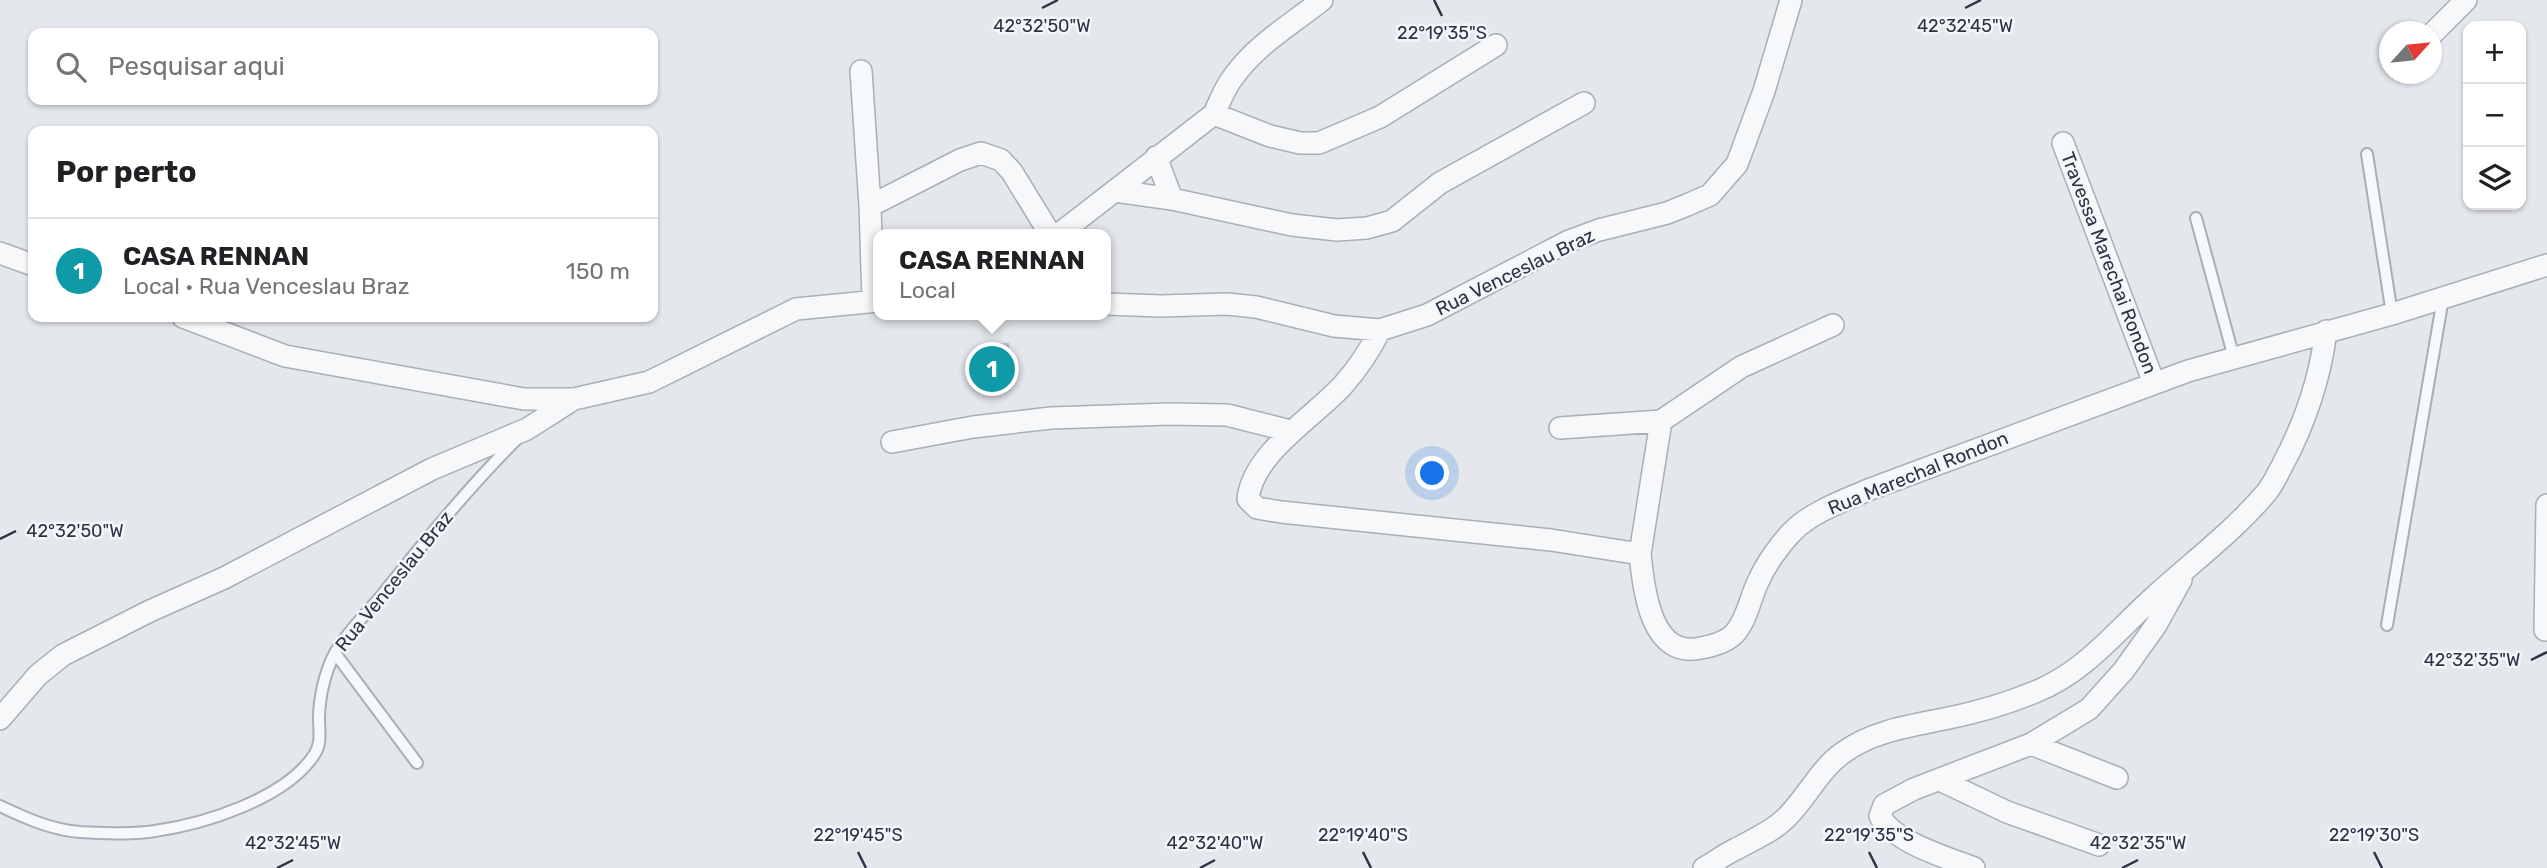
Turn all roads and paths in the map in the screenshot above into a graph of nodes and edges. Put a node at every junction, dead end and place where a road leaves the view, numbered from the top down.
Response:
1 (1322, 0) edge
2 (1791, 0) edge
3 (2466, 0) edge
4 (2442, 23) edge
5 (1496, 45) dead end
6 (861, 71) dead end
7 (1584, 103) dead end
8 (1214, 114) junction
9 (2063, 143) dead end
10 (2367, 154) dead end
11 (1156, 157) junction
12 (1115, 191) junction
13 (1172, 199) junction
14 (870, 206) junction
15 (2196, 218) dead end
16 (1047, 229) edge
17 (1066, 229) edge
18 (0, 253) edge
19 (873, 254) edge
20 (28, 263) edge
21 (2547, 265) edge
22 (2443, 298) junction
23 (873, 301) edge
24 (1111, 304) edge
25 (2392, 314) junction
26 (196, 322) edge
27 (1833, 325) dead end
28 (1380, 330) junction
29 (2326, 331) junction
30 (2234, 358) junction
31 (2154, 383) junction
32 (574, 400) junction
33 (1661, 421) junction
34 (1560, 428) dead end
35 (527, 429) junction
36 (1290, 431) junction
37 (892, 442) dead end
38 (2547, 505) edge
39 (1640, 554) junction
40 (2189, 566) junction
41 (2387, 625) dead end
42 (2545, 630) edge
43 (335, 653) junction
44 (0, 719) edge
45 (2031, 744) junction
46 (417, 763) dead end
47 (2117, 778) dead end
48 (1940, 780) junction
49 (0, 806) edge
50 (2099, 845) dead end
51 (1704, 868) edge
52 (1974, 868) edge

1 - 8 street
2 - 28 street, Rua Venceslau Braz
3 - 4 street
5 - 8 street
6 - 14 street
7 - 13 street
8 - 11 street
9 - 31 street, Travessa Marechai Rondon
10 - 25 lane
11 - 12 street
11 - 13 street
12 - 13 street
12 - 17 street
14 - 16 street
14 - 19 street
15 - 30 lane
18 - 20 street
21 - 22 street, Rua Marechal Rondon
22 - 25 street, Rua Marechal Rondon
22 - 41 lane
23 - 32 street, Rua Venceslau Braz
24 - 28 street, Rua Venceslau Braz
25 - 29 street, Rua Marechal Rondon
26 - 32 street, Rua Venceslau Braz
27 - 33 street
28 - 36 street
29 - 30 street, Rua Marechal Rondon
29 - 40 street
30 - 31 street, Rua Marechal Rondon
31 - 39 street, Rua Marechal Rondon
32 - 35 street, Rua Venceslau Braz
33 - 34 street
33 - 39 street, Rua Marechal Rondon
35 - 43 lane, Rua Venceslau Braz
35 - 44 street, Rua Venceslau Braz
36 - 37 street
36 - 39 street
38 - 42 street
40 - 45 street
40 - 51 street
43 - 46 lane
43 - 49 lane, Rua Venceslau Braz
45 - 47 street
45 - 48 street
48 - 50 street
48 - 52 street

